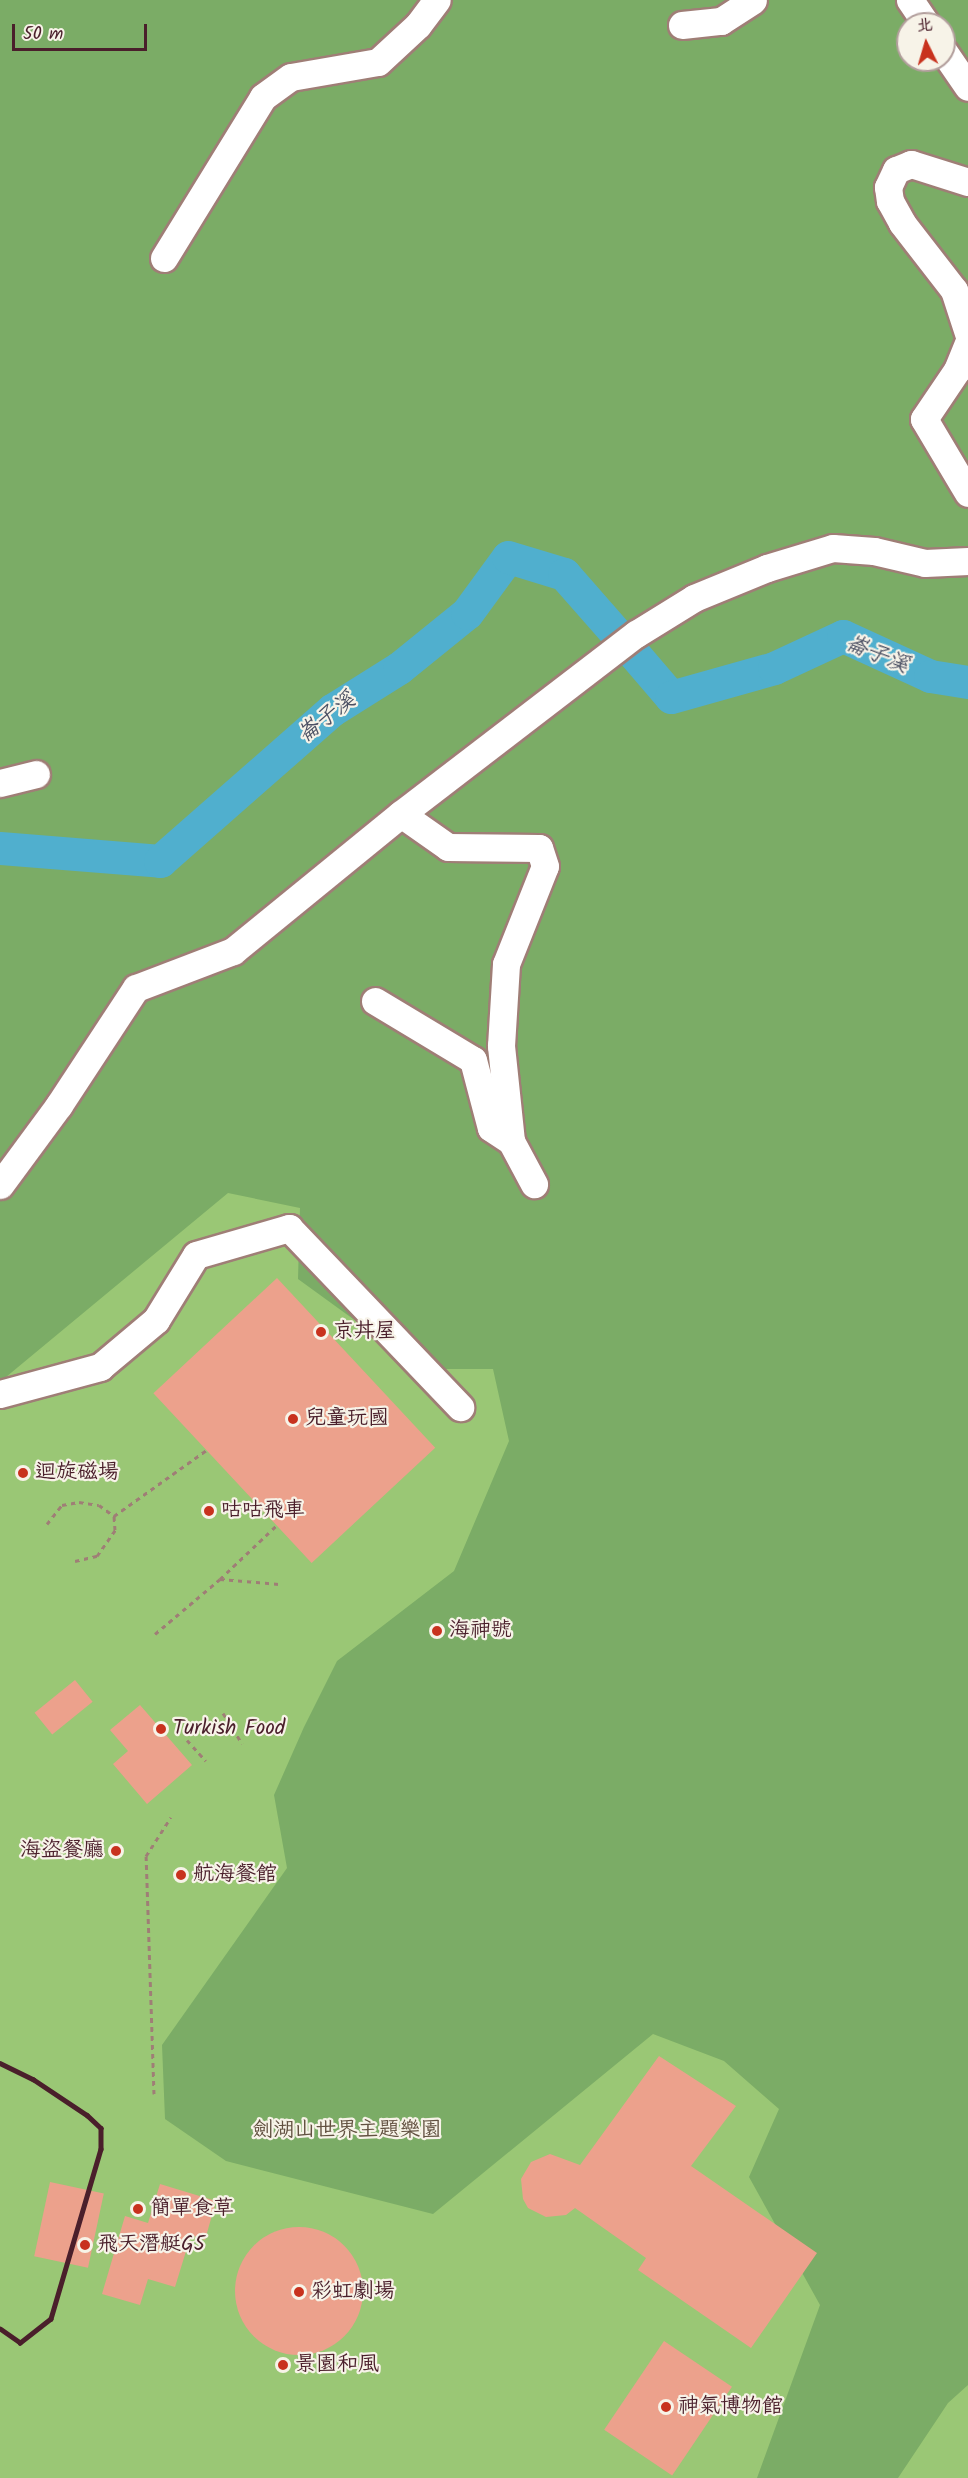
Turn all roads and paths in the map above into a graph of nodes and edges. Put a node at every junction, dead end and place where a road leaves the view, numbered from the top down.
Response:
1 (437, 0) edge
2 (753, 0) edge
3 (682, 25) dead end
4 (956, 70) edge
5 (968, 87) edge
6 (968, 182) edge
7 (164, 258) dead end
8 (968, 333) edge
9 (968, 343) edge
10 (968, 493) edge
11 (968, 561) edge
12 (36, 774) dead end
13 (0, 783) edge
14 (401, 814) junction
15 (375, 1001) dead end
16 (511, 1141) junction
17 (534, 1184) dead end
18 (0, 1185) edge
19 (0, 1394) edge
20 (460, 1407) dead end
21 (208, 1449) dead end
22 (114, 1516) junction
23 (47, 1524) dead end
24 (277, 1525) dead end
25 (75, 1561) dead end
26 (220, 1579) junction
27 (279, 1584) dead end
28 (155, 1634) dead end
29 (223, 1713) dead end
30 (187, 1740) dead end
31 (242, 1743) dead end
32 (206, 1761) dead end
33 (171, 1817) dead end
34 (154, 2094) dead end

1 - 7 street
2 - 3 street
4 - 5 street
6 - 8 street
9 - 10 street
11 - 14 street
12 - 13 street
14 - 16 street
14 - 18 street
15 - 16 street
16 - 17 street
19 - 20 street
21 - 22 path
22 - 23 path
22 - 25 path
24 - 26 path
26 - 27 path
26 - 28 path
29 - 31 path
30 - 32 path
33 - 34 path

